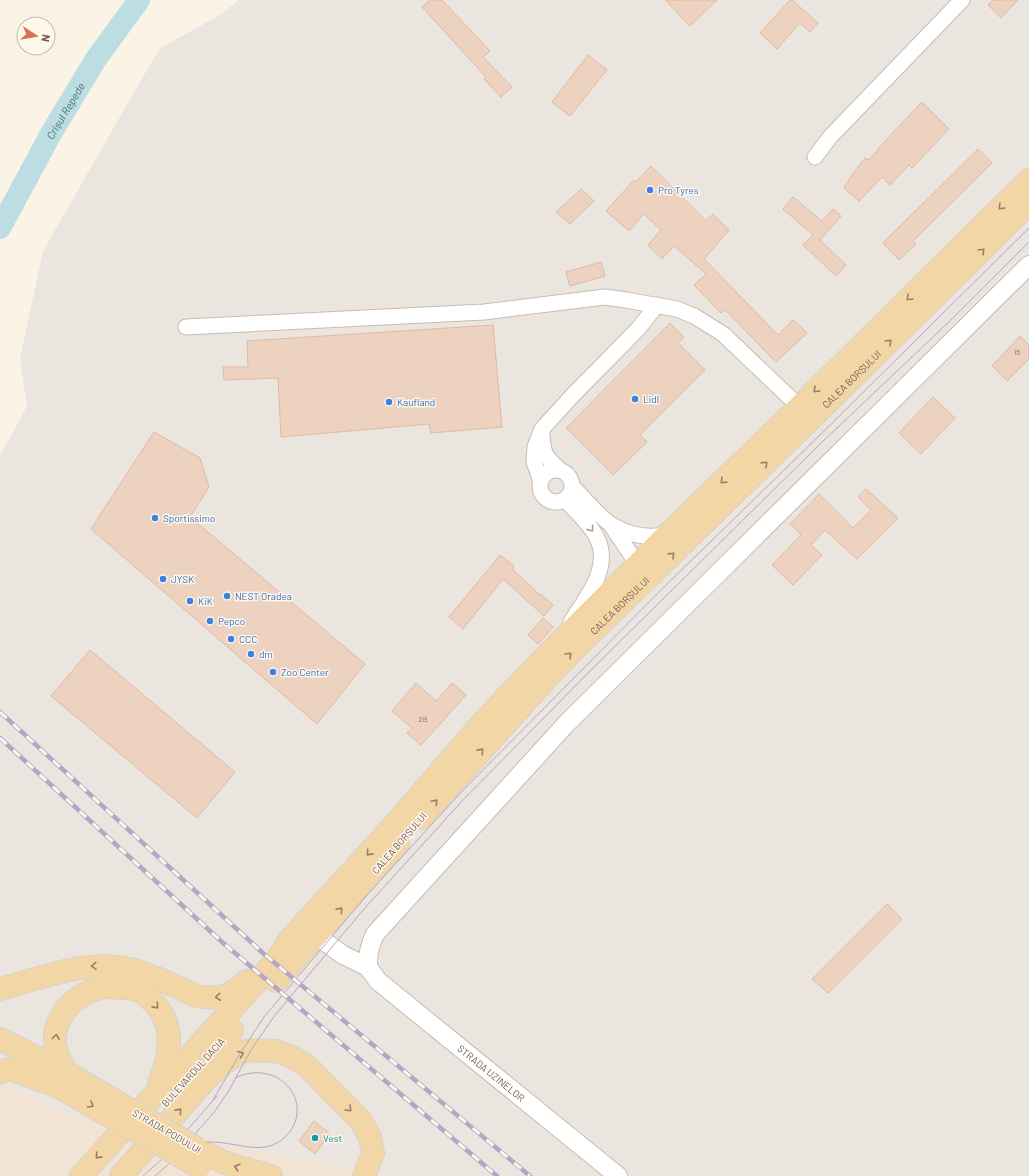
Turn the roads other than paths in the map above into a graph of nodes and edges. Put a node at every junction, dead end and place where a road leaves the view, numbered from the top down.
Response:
1 (962, 0) edge
2 (815, 157) dead end
3 (1029, 180) edge
4 (1029, 203) edge
5 (1029, 265) edge
6 (657, 304) junction
7 (186, 327) dead end
8 (806, 412) junction
9 (542, 429) junction
10 (561, 471) junction
11 (541, 481) junction
12 (572, 486) junction
13 (565, 500) junction
14 (611, 525) junction
15 (668, 534) junction
16 (642, 572) junction
17 (559, 642) junction
18 (317, 936) junction
19 (368, 967) junction
20 (247, 987) junction
21 (0, 989) edge
22 (232, 1030) junction
23 (0, 1039) edge
24 (0, 1055) edge
25 (0, 1072) edge
26 (209, 1076) junction
27 (62, 1080) junction
28 (152, 1096) junction
29 (202, 1160) junction
30 (125, 1175) edge
31 (81, 1176) edge
32 (100, 1176) edge
33 (220, 1176) edge
34 (271, 1176) edge
35 (364, 1176) edge
36 (618, 1176) edge

1 - 2 street
3 -> 8 main road, CALEA BORȘULUI
8 -> 4 main road, CALEA BORȘULUI
5 - 19 street
6 - 7 street
6 - 8 street
6 - 9 street
8 -> 15 main road, CALEA BORȘULUI
16 -> 8 main road, CALEA BORȘULUI
9 - 10 street
9 - 11 street
10 - 11 street
10 - 12 street
11 - 13 street
12 - 13 street
12 - 14 street
13 -> 17 street
14 - 15 street
14 - 16 street
15 - 16 main road, CALEA BORȘULUI
16 - 17 main road, CALEA BORȘULUI
18 -> 16 main road, CALEA BORȘULUI
17 -> 20 main road, CALEA BORȘULUI
18 - 19 street
18 - 22 main road, CALEA BORȘULUI
19 - 36 street, STRADA UZINELOR
20 -> 21 main road
20 - 28 main road, BULEVARDUL DACIA
22 - 26 main road, BULEVARDUL DACIA
22 - 32 main road, BULEVARDUL DACIA
23 - 27 main road
24 - 27 main road
25 - 27 main road
30 -> 26 main road, BULEVARDUL DACIA
26 -> 35 main road
27 -> 28 main road
27 - 29 main road, STRADA PODULUI, bridge
28 -> 31 main road, BULEVARDUL DACIA
29 - 33 main road, STRADA PODULUI
34 -> 29 main road, STRADA PODULUI

